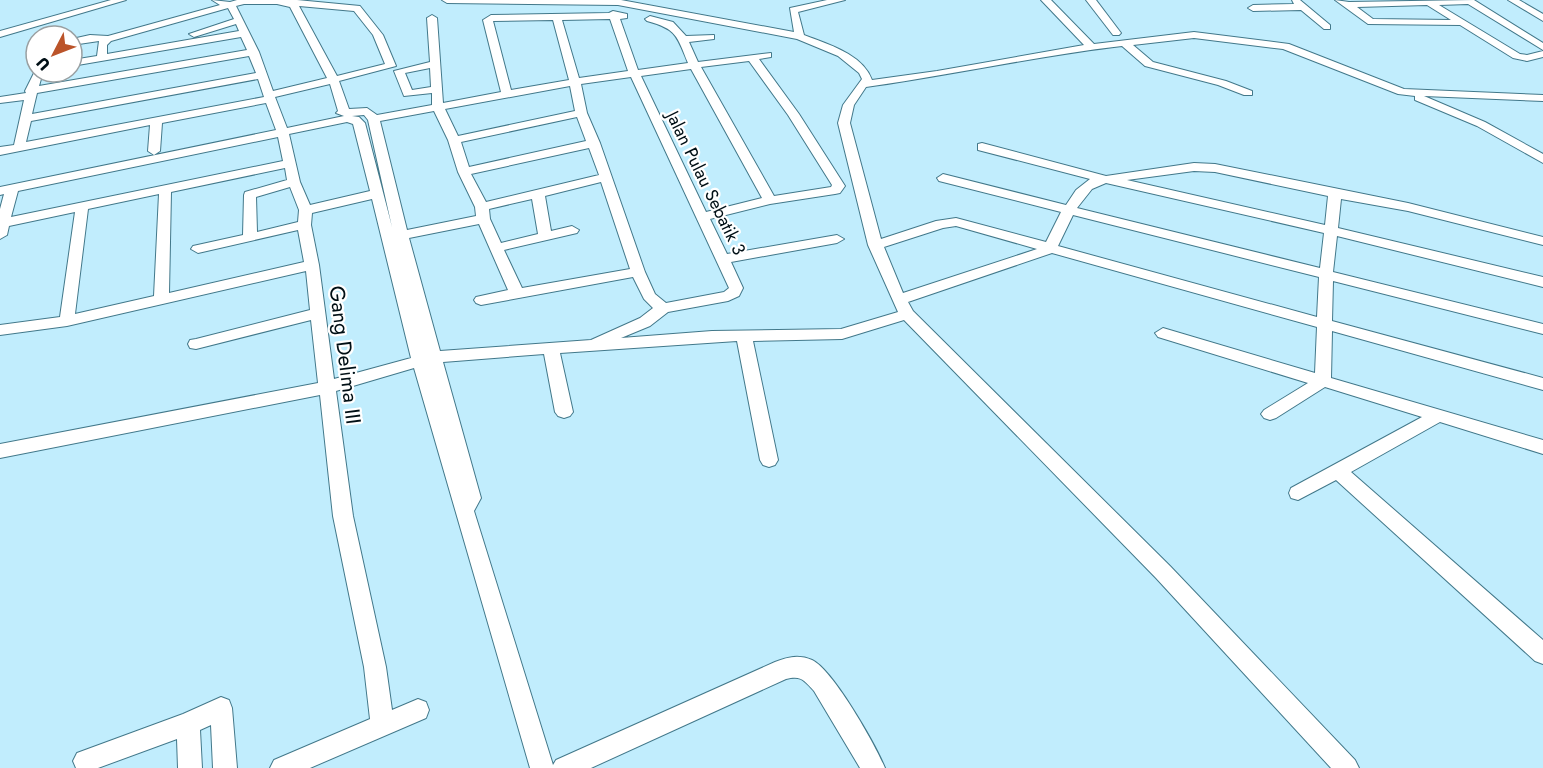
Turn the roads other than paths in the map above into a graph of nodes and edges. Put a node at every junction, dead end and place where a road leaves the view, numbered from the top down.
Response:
1 (121, 0) edge
2 (447, 0) edge
3 (840, 0) edge
4 (1046, 0) edge
5 (1091, 0) edge
6 (1513, 0) edge
7 (285, 1) edge
8 (1469, 1) edge
9 (223, 2) edge
10 (1343, 2) edge
11 (1428, 2) junction
12 (1299, 3) edge
13 (613, 6) edge
14 (1253, 8) dead end
15 (557, 16) junction
16 (432, 18) dead end
17 (1543, 18) edge
18 (0, 19) edge
19 (1458, 23) junction
20 (242, 27) junction
21 (1327, 27) dead end
22 (21, 28) junction
23 (1116, 33) dead end
24 (0, 34) edge
25 (798, 36) junction
26 (711, 37) dead end
27 (84, 39) edge
28 (108, 39) junction
29 (683, 39) junction
30 (208, 41) junction
31 (1124, 43) junction
32 (1092, 47) junction
33 (1543, 47) edge
34 (133, 52) junction
35 (254, 52) junction
36 (1543, 54) edge
37 (766, 55) dead end
38 (752, 57) junction
39 (102, 58) junction
40 (84, 61) edge
41 (208, 61) junction
42 (434, 64) junction
43 (694, 64) junction
44 (634, 73) junction
45 (262, 75) junction
46 (334, 81) junction
47 (575, 82) junction
48 (34, 84) edge
49 (863, 84) junction
50 (436, 89) junction
51 (1404, 92) junction
52 (1248, 93) dead end
53 (30, 94) junction
54 (507, 95) junction
55 (269, 97) junction
56 (1543, 98) edge
57 (0, 100) edge
58 (438, 107) junction
59 (344, 112) junction
60 (581, 112) junction
61 (27, 118) junction
62 (374, 119) junction
63 (156, 123) junction
64 (281, 129) junction
65 (454, 140) junction
66 (594, 143) junction
67 (982, 147) dead end
68 (19, 148) junction
69 (0, 151) edge
70 (154, 151) junction
71 (1543, 159) edge
72 (289, 163) junction
73 (465, 171) junction
74 (606, 177) junction
75 (943, 178) dead end
76 (1104, 179) junction
77 (294, 182) junction
78 (4, 187) edge
79 (165, 190) junction
80 (538, 193) junction
81 (376, 194) junction
82 (1335, 194) junction
83 (770, 200) junction
84 (82, 207) junction
85 (1070, 209) junction
86 (483, 213) junction
87 (305, 217) junction
88 (701, 217) junction
89 (2, 229) edge
90 (572, 230) dead end
91 (1329, 231) junction
92 (402, 235) junction
93 (544, 236) junction
94 (250, 237) junction
95 (837, 239) dead end
96 (1543, 241) edge
97 (875, 245) junction
98 (497, 248) junction
99 (198, 249) dead end
100 (1050, 249) junction
101 (723, 259) junction
102 (312, 265) junction
103 (638, 272) junction
104 (1326, 274) junction
105 (1543, 282) edge
106 (517, 293) junction
107 (481, 300) dead end
108 (161, 301) junction
109 (903, 307) junction
110 (663, 308) junction
111 (318, 313) junction
112 (67, 321) junction
113 (1326, 324) junction
114 (1543, 328) edge
115 (0, 330) edge
116 (1163, 333) dead end
117 (744, 336) junction
118 (196, 344) dead end
119 (588, 346) junction
120 (551, 349) junction
121 (427, 359) junction
122 (1323, 380) junction
123 (1543, 384) edge
124 (328, 387) junction
125 (564, 412) dead end
126 (1270, 414) dead end
127 (1439, 415) junction
128 (1543, 447) edge
129 (0, 451) edge
130 (769, 460) dead end
131 (1338, 471) junction
132 (1298, 493) dead end
133 (1543, 654) edge
134 (418, 710) dead end
135 (188, 724) junction
136 (382, 724) junction
137 (85, 761) dead end
138 (865, 765) edge
139 (190, 768) edge
140 (225, 768) edge
141 (282, 768) edge
142 (542, 768) edge
143 (564, 768) edge
144 (1347, 768) edge

1 - 22 street
2 - 13 street
3 - 25 street
4 - 32 street
5 - 23 street
6 - 17 street
7 - 9 street
7 - 46 street
7 - 46 street
8 - 11 street
8 - 33 street
9 - 20 street, Gang Delima III
9 - 28 street
10 - 11 street
10 - 19 street
11 - 19 street
12 - 14 street
12 - 21 street
13 - 15 street
13 - 25 street
13 - 29 street
13 - 44 street, Jalan Pulau Sebatik 3
15 - 47 street
15 - 54 street
16 - 42 street
18 - 22 street
19 - 36 street
20 - 30 street
20 - 34 street
20 - 35 street, Gang Delima III
22 - 24 street
25 - 49 street
26 - 29 street
27 - 28 street
28 - 39 street
29 - 43 street
30 - 34 street
30 - 41 street
31 - 32 street
31 - 51 street
31 - 52 street
32 - 49 street
34 - 39 street
35 - 41 street
35 - 45 street, Gang Delima III
37 - 38 street
38 - 43 street
38 - 83 street
39 - 40 street
41 - 53 street
42 - 50 street
42 - 50 street
43 - 44 street
43 - 83 street
44 - 47 street
44 - 88 street, Jalan Pulau Sebatik 3
45 - 55 street, Gang Delima III
45 - 61 street
46 - 55 street
46 - 59 street
47 - 54 street
47 - 60 street
48 - 53 street
49 - 97 street
50 - 58 street
51 - 56 street
51 - 71 street
53 - 57 street
53 - 61 street
54 - 58 street
55 - 63 street
55 - 64 street, Gang Delima III
58 - 62 street
58 - 65 street
59 - 62 street
59 - 64 street
60 - 65 street
60 - 66 street
61 - 68 street
62 - 92 street
63 - 68 street
63 - 70 street
64 - 70 street
64 - 72 street, Gang Delima III
64 - 78 street
64 - 81 street
65 - 73 street
66 - 73 street
66 - 74 street
67 - 76 street
68 - 69 street
70 - 78 street
72 - 77 street, Gang Delima III
72 - 79 street
73 - 86 street
74 - 80 street
74 - 103 street
75 - 85 street
76 - 82 street
76 - 85 street
76 - 91 street
77 - 87 street, Gang Delima III
77 - 94 street
78 - 89 street
79 - 84 street
79 - 108 street
80 - 86 street
80 - 93 street
81 - 87 street
81 - 121 street
82 - 91 street
82 - 96 street
83 - 88 street
84 - 89 street
84 - 112 street
85 - 100 street
85 - 104 street
86 - 92 street
86 - 98 street
87 - 94 street
87 - 102 street, Gang Delima III
88 - 101 street, Jalan Pulau Sebatik 3
90 - 93 street
91 - 104 street
91 - 105 street
92 - 121 street
93 - 98 street
94 - 99 street
95 - 101 street
97 - 100 street
97 - 109 street
98 - 106 street
100 - 109 street
100 - 113 street
101 - 110 street, Jalan Pulau Sebatik 3
102 - 108 street
102 - 111 street, Gang Delima III
103 - 106 street
103 - 110 street
104 - 113 street
104 - 114 street
106 - 107 street
108 - 112 street
109 - 117 street
109 - 144 street
110 - 119 street
111 - 118 street
111 - 124 street, Gang Delima III
112 - 115 street
113 - 122 street
113 - 123 street
116 - 122 street
117 - 119 street
117 - 130 street
119 - 120 street
120 - 121 street
120 - 125 street
121 - 124 street
121 - 142 street
122 - 126 street
122 - 127 street
124 - 129 street
124 - 136 street, Gang Delima III
127 - 128 street
127 - 131 street
131 - 132 street
131 - 133 street
134 - 136 street
135 - 137 street
135 - 139 street
135 - 140 street
136 - 141 street
138 - 143 street

